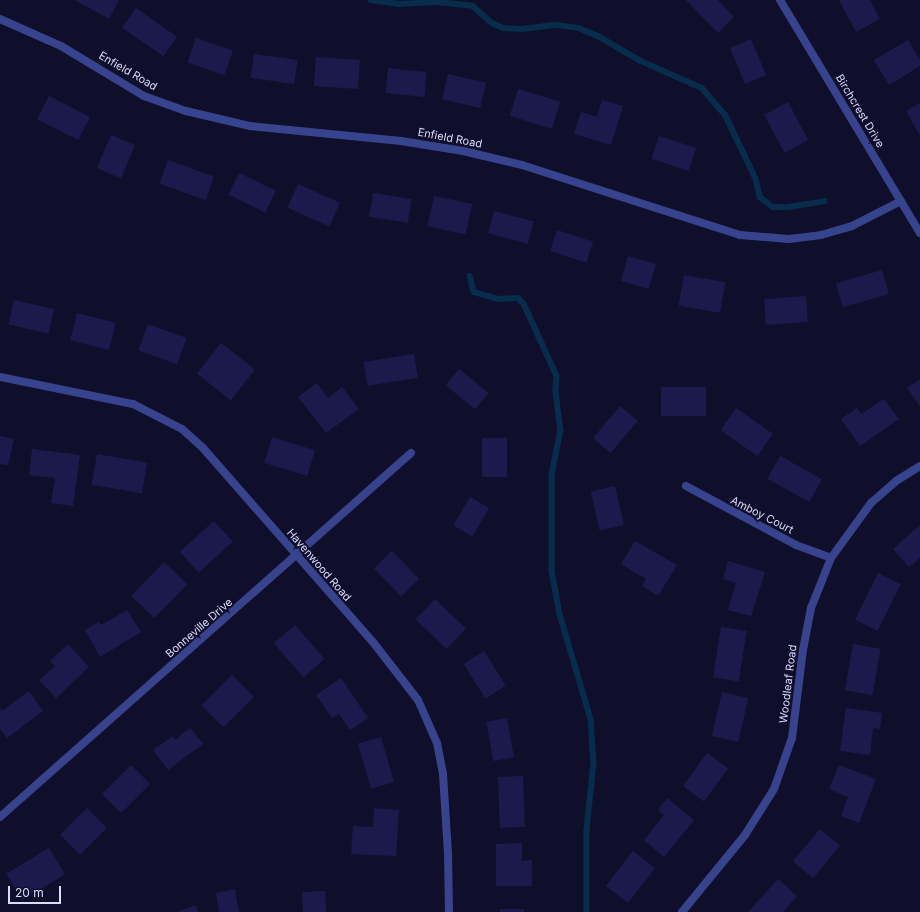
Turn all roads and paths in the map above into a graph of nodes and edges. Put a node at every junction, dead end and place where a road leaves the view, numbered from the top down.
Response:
1 (780, 0) edge
2 (0, 19) edge
3 (901, 201) junction
4 (920, 233) edge
5 (0, 377) edge
6 (411, 453) dead end
7 (920, 466) edge
8 (686, 486) dead end
9 (297, 557) junction
10 (831, 558) junction
11 (0, 817) edge
12 (448, 912) edge
13 (682, 912) edge

1 - 3 street, Birchcrest Drive
2 - 3 street, Enfield Road
3 - 4 street, Birchcrest Drive
5 - 9 street, Havenwood Road
6 - 9 street, Bonneville Drive
7 - 10 street, Woodleaf Road
8 - 10 street, Amboy Court
9 - 11 street, Bonneville Drive
9 - 12 street, Havenwood Road
10 - 13 street, Woodleaf Road

